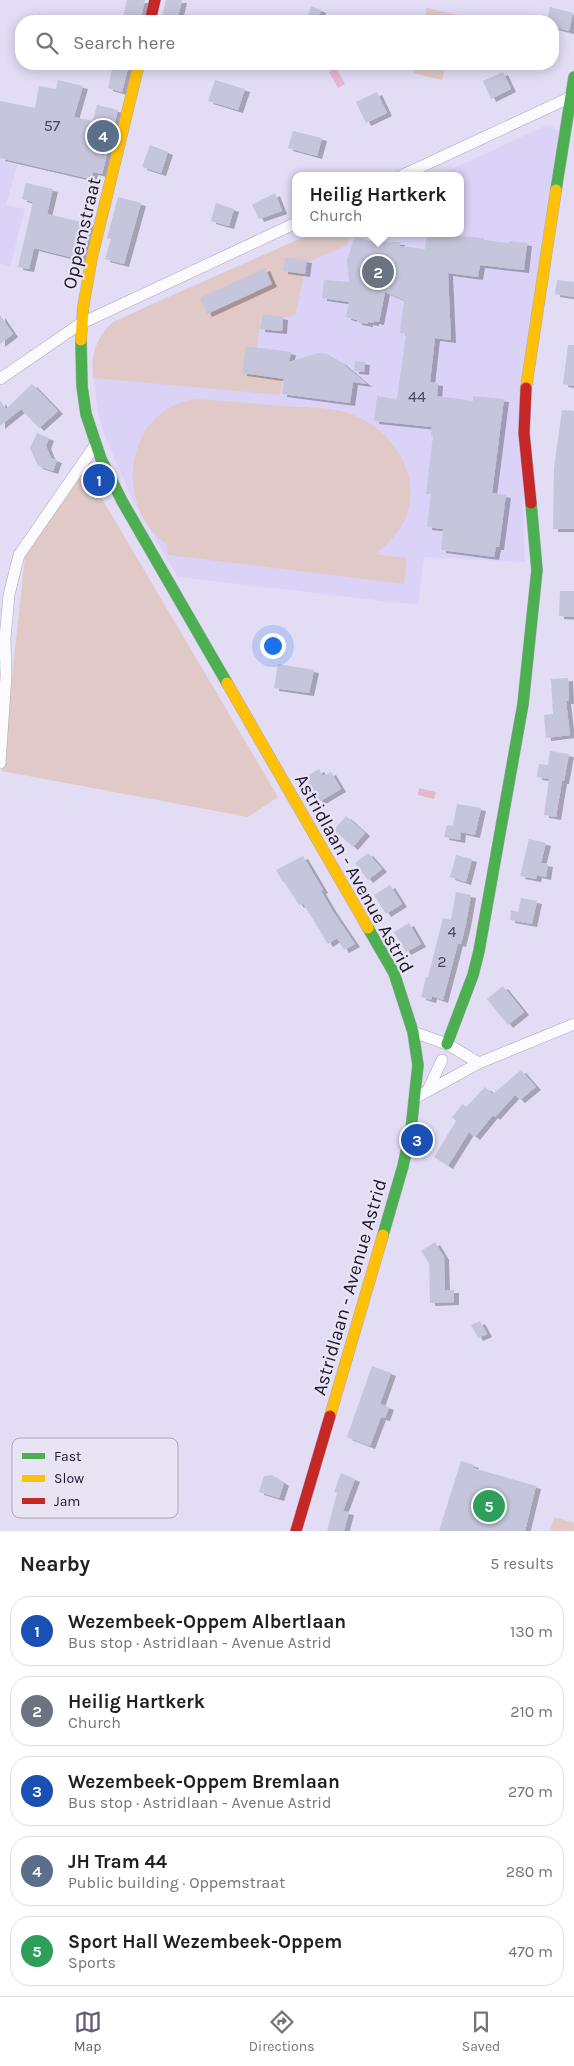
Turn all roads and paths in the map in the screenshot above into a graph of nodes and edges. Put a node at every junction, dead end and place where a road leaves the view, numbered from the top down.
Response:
1 (155, 0) edge
2 (151, 15) edge
3 (138, 70) edge
4 (574, 77) edge
5 (572, 97) edge
6 (409, 172) edge
7 (292, 225) edge
8 (80, 324) junction
9 (0, 379) edge
10 (96, 444) junction
11 (0, 763) edge
12 (574, 1024) edge
13 (413, 1032) junction
14 (447, 1044) junction
15 (442, 1060) dead end
16 (478, 1062) junction
17 (428, 1090) junction
18 (415, 1098) junction
19 (296, 1531) edge

1 - 2 street
3 - 8 street, Oppemstraat
4 - 5 street
5 - 6 street
5 - 14 street
7 - 8 street
8 - 9 street
8 - 10 street, Astridlaan - Avenue Astrid
10 - 11 street
10 - 13 street, Astridlaan - Avenue Astrid
12 - 16 street
13 - 14 street
13 - 18 street, Astridlaan - Avenue Astrid
14 - 16 street
15 - 17 street
16 - 17 street
17 - 18 street
18 - 19 street, Astridlaan - Avenue Astrid

